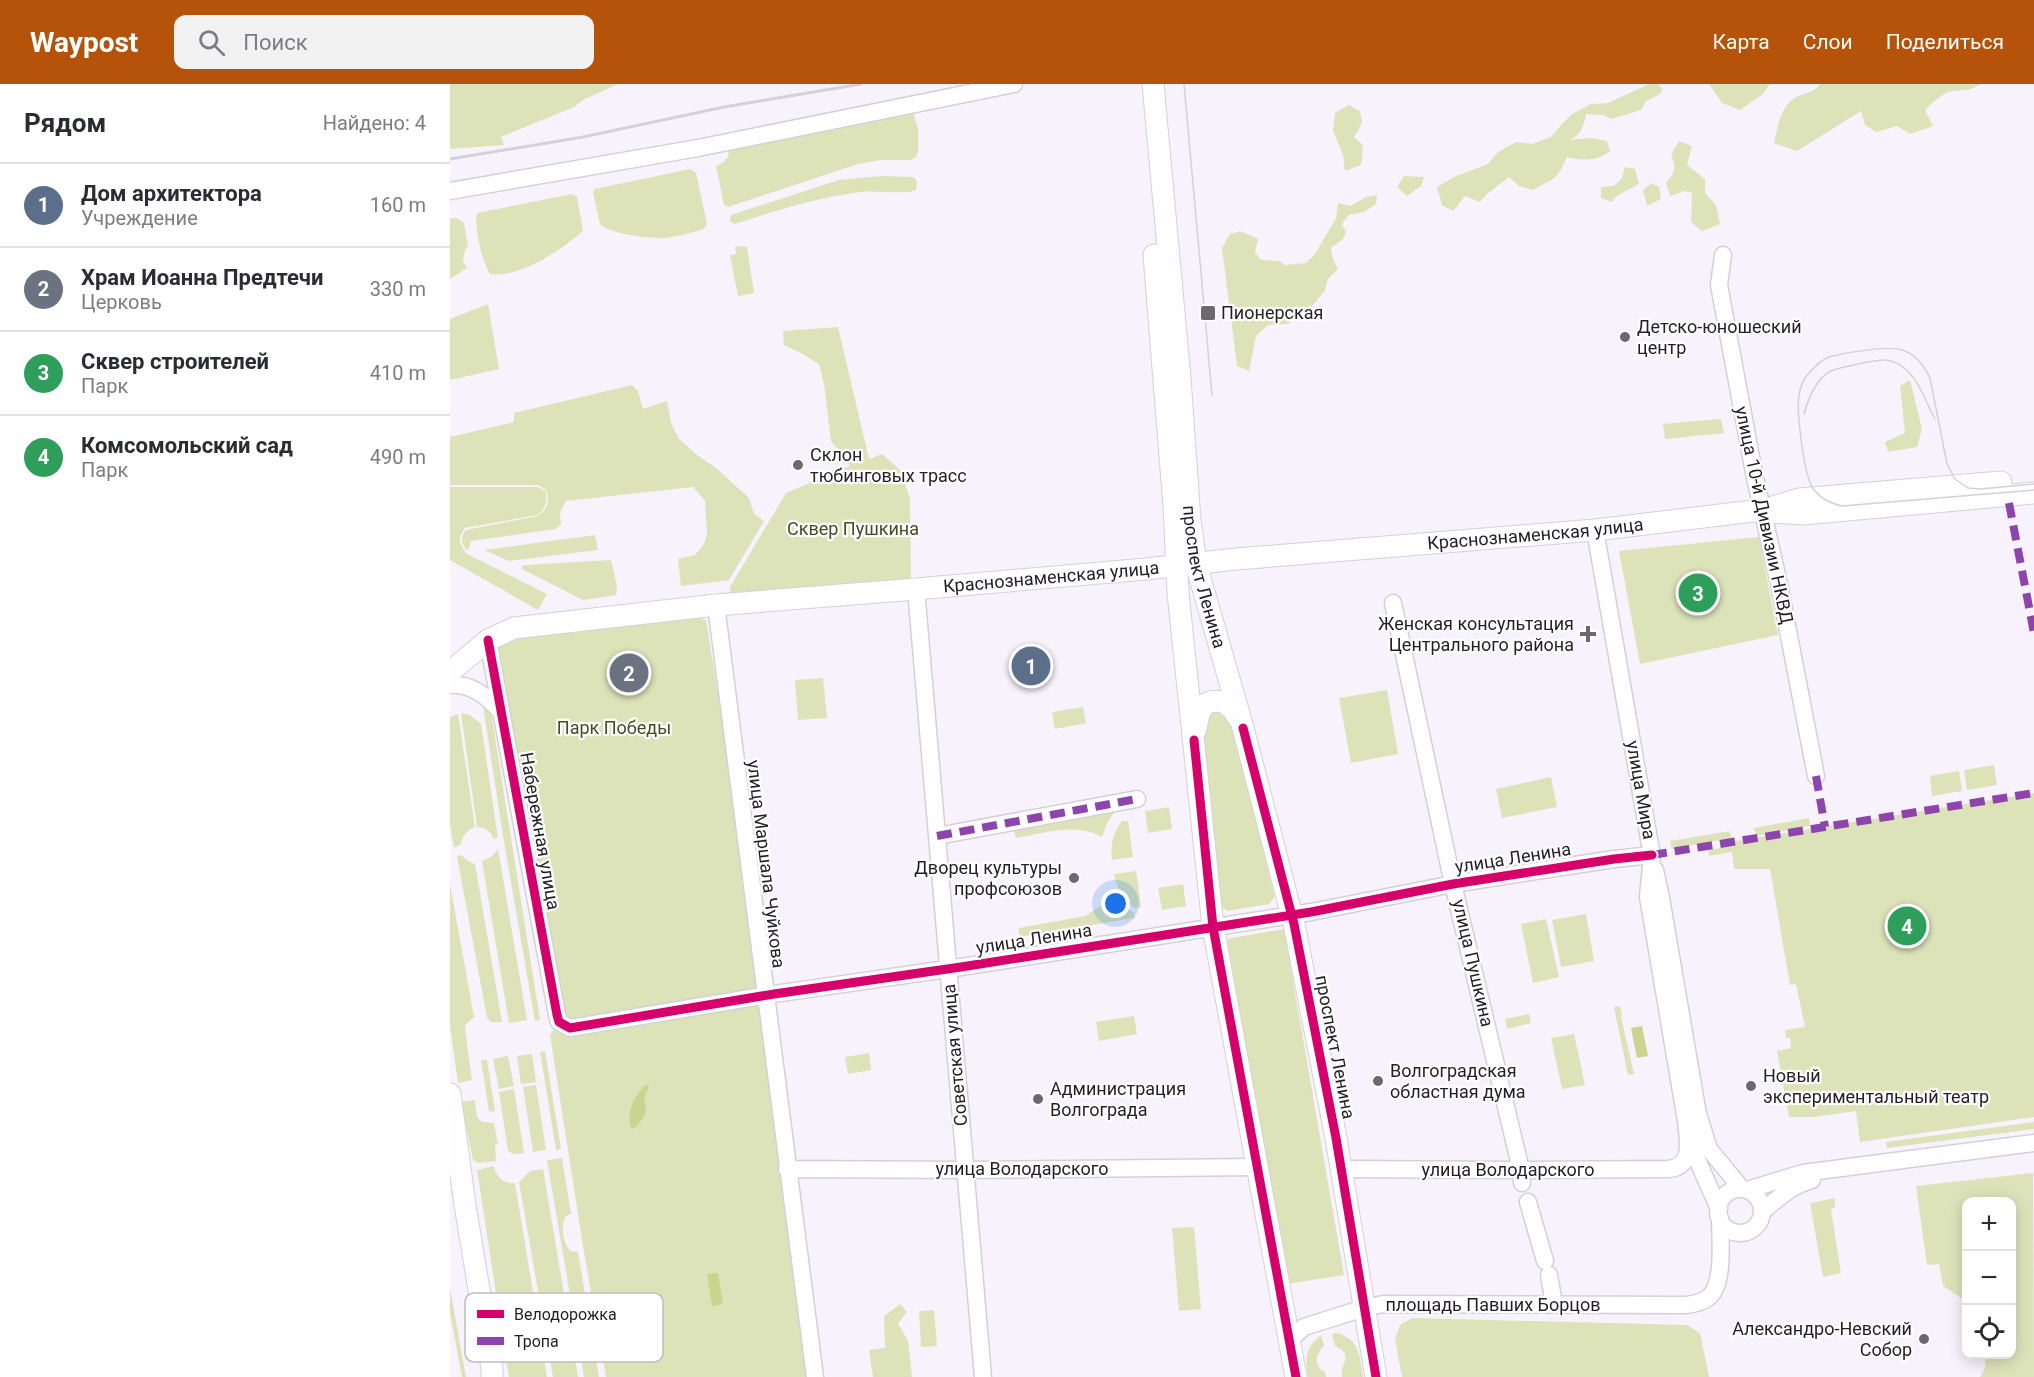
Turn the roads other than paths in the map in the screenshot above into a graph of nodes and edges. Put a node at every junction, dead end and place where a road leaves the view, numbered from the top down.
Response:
1 (1014, 84) edge
2 (1140, 84) edge
3 (1153, 84) edge
4 (450, 191) edge
5 (1723, 255) dead end
6 (1172, 379) junction
7 (2034, 479) edge
8 (2034, 493) edge
9 (1761, 510) junction
10 (1595, 530) junction
11 (1186, 565) junction
12 (916, 589) junction
13 (1393, 603) dead end
14 (716, 604) junction
15 (488, 640) junction
16 (450, 672) edge
17 (450, 685) edge
18 (501, 712) junction
19 (1243, 728) junction
20 (1194, 740) junction
21 (1816, 776) dead end
22 (1137, 799) dead end
23 (937, 836) junction
24 (1652, 855) junction
25 (1453, 884) junction
26 (1291, 914) junction
27 (1213, 927) junction
28 (947, 969) junction
29 (766, 996) junction
30 (563, 1025) joint
31 (450, 1094) edge
32 (1686, 1121) junction
33 (2034, 1143) edge
34 (1257, 1167) junction
35 (1859, 1167) junction
36 (788, 1169) junction
37 (1341, 1169) junction
38 (965, 1170) junction
39 (1522, 1177) junction
40 (456, 1178) edge
41 (1745, 1190) junction
42 (1528, 1202) dead end
43 (1762, 1212) junction
44 (1719, 1213) junction
45 (478, 1293) edge
46 (1554, 1304) junction
47 (1364, 1308) junction
48 (1289, 1341) junction
49 (491, 1362) edge
50 (492, 1377) edge
51 (815, 1377) edge
52 (982, 1377) edge
53 (1296, 1377) edge
54 (1376, 1377) edge

1 - 4 street
2 - 6 main road, проспект Ленина
3 - 6 main road, проспект Ленина
5 - 9 street, улица 10-й Дивизии НКВД
6 - 11 main road, проспект Ленина
7 - 9 main road, Краснознаменская улица
8 - 9 main road, Краснознаменская улица
9 - 10 main road, Краснознаменская улица
9 - 21 street, улица 10-й Дивизии НКВД
10 - 11 main road, Краснознаменская улица
10 - 24 street, улица Мира
11 - 12 main road, Краснознаменская улица
11 - 19 main road, проспект Ленина
11 - 20 main road, проспект Ленина
12 - 14 main road, Краснознаменская улица
12 - 23 street, Советская улица
13 - 25 street, улица Пушкина
14 - 15 main road, Краснознаменская улица
14 - 29 street, улица Маршала Чуйкова
15 - 16 main road, Краснознаменская улица
15 - 18 street, Набережная улица
17 - 18 street
18 - 30 street, Набережная улица
19 - 20 main road
19 - 26 main road, проспект Ленина
20 - 27 main road, проспект Ленина
22 - 23 street
23 - 28 street, Советская улица
24 - 25 street, улица Ленина
24 - 32 street, улица Мира
24 - 41 street
25 - 26 street, улица Ленина
25 - 39 street, улица Пушкина
26 - 27 street, улица Ленина
26 - 37 main road, проспект Ленина
27 - 28 street, улица Ленина
27 - 34 main road, проспект Ленина
28 - 29 street, улица Ленина
28 - 38 street, Советская улица
29 - 30 street, улица Ленина
29 - 36 street, улица Маршала Чуйкова
31 - 40 main road
32 - 39 street, улица Володарского
32 - 44 street
33 - 35 street
34 - 38 street, улица Володарского
34 - 48 main road, проспект Ленина
35 - 41 street
35 - 43 street
36 - 38 street, улица Володарского
36 - 51 street, улица Маршала Чуйкова
37 - 39 street, улица Володарского
37 - 47 main road, проспект Ленина
38 - 52 street, Советская улица
40 - 45 main road
41 - 43 street
41 - 44 street
42 - 46 street
43 - 44 street
44 - 46 street, площадь Павших Борцов
46 - 47 street, площадь Павших Борцов
47 - 48 street, площадь Павших Борцов
47 - 54 main road, проспект Ленина
48 - 53 main road, проспект Ленина
49 - 50 main road

